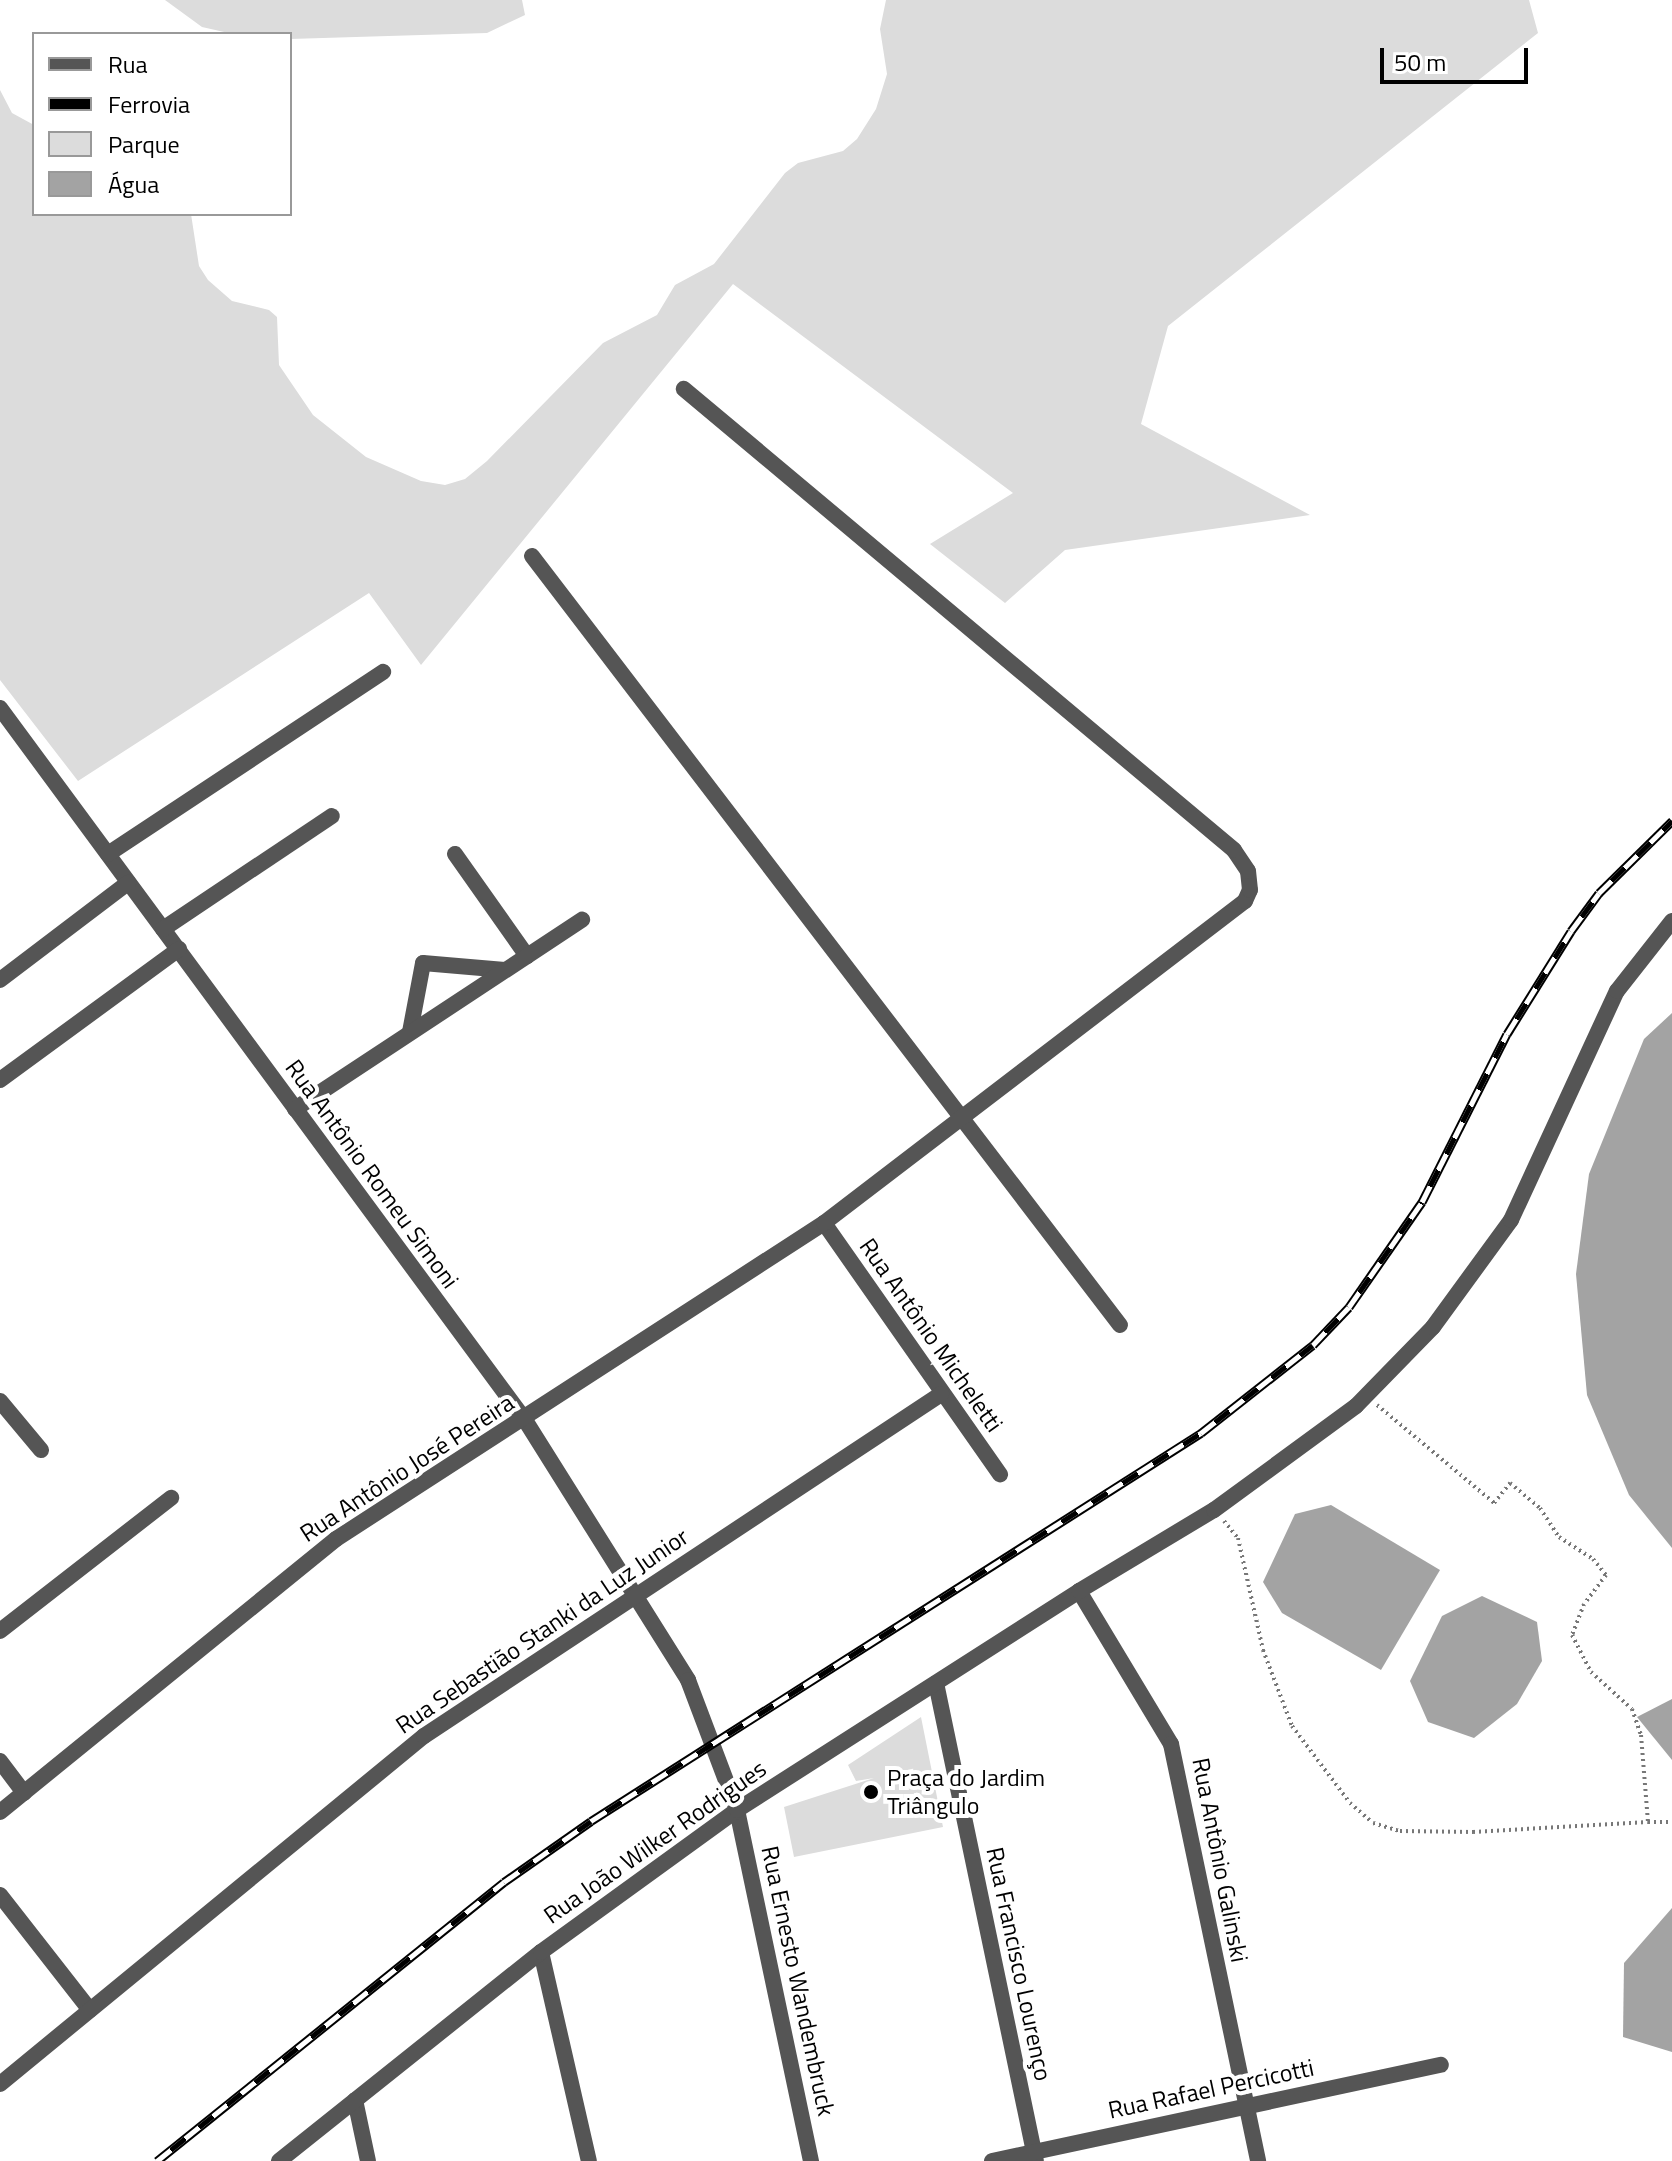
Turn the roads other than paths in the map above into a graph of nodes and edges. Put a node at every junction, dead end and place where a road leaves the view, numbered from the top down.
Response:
1 (684, 389) dead end
2 (532, 556) dead end
3 (383, 672) dead end
4 (0, 708) edge
5 (332, 816) dead end
6 (108, 854) junction
7 (455, 854) dead end
8 (128, 883) junction
9 (582, 920) dead end
10 (1672, 921) edge
11 (163, 929) junction
12 (179, 949) junction
13 (527, 956) junction
14 (505, 970) junction
15 (0, 980) edge
16 (410, 1032) junction
17 (0, 1080) edge
18 (295, 1109) junction
19 (962, 1122) junction
20 (824, 1223) junction
21 (1120, 1325) dead end
22 (941, 1394) junction
23 (0, 1401) edge
24 (525, 1420) junction
25 (41, 1450) dead end
26 (1000, 1474) dead end
27 (171, 1498) dead end
28 (1079, 1591) junction
29 (638, 1596) junction
30 (0, 1631) edge
31 (688, 1680) joint
32 (936, 1683) junction
33 (0, 1761) edge
34 (24, 1793) junction
35 (737, 1810) junction
36 (0, 1812) edge
37 (0, 1895) edge
38 (541, 1952) junction
39 (90, 2010) junction
40 (1441, 2065) dead end
41 (0, 2084) edge
42 (355, 2100) junction
43 (1245, 2106) junction
44 (1035, 2156) edge
45 (279, 2161) edge
46 (368, 2161) edge
47 (589, 2161) edge
48 (811, 2161) edge
49 (992, 2161) edge
50 (1258, 2161) edge

1 - 19 street, Rua Antônio José Pereira
2 - 19 street
3 - 6 street
4 - 6 street, Rua Antônio Romeu Simoni
5 - 11 street
6 - 8 street, Rua Antônio Romeu Simoni
7 - 13 street
8 - 11 street, Rua Antônio Romeu Simoni
8 - 15 street
9 - 13 street
10 - 28 street, Rua João Wilker Rodrigues
11 - 12 street, Rua Antônio Romeu Simoni
12 - 17 street
12 - 18 street, Rua Antônio Romeu Simoni
13 - 14 street
14 - 16 street
14 - 16 street
16 - 18 street
18 - 24 street, Rua Antônio Romeu Simoni
19 - 20 street, Rua Antônio José Pereira
19 - 21 street
20 - 22 street, Rua Antônio Micheletti
20 - 24 street, Rua Antônio José Pereira
22 - 26 street, Rua Antônio Micheletti
22 - 29 street, Rua Sebastião Stanki da Luz Junior
23 - 25 street
24 - 29 street, Rua Antônio Romeu Simoni
24 - 34 street, Rua Antônio José Pereira
27 - 30 street
28 - 32 street, Rua João Wilker Rodrigues
28 - 43 street, Rua Antônio Galinski
29 - 31 street, Rua Antônio Romeu Simoni
29 - 39 street, Rua Sebastião Stanki da Luz Junior
31 - 35 street, Rua Ernesto Wandembruck
32 - 35 street, Rua João Wilker Rodrigues
32 - 44 street, Rua Francisco Lourenço
33 - 34 street
34 - 36 street, Rua Antônio José Pereira
35 - 38 street, Rua João Wilker Rodrigues
35 - 48 street, Rua Ernesto Wandembruck
37 - 39 street
38 - 42 street, Rua João Wilker Rodrigues
38 - 47 street
39 - 41 street, Rua Sebastião Stanki da Luz Junior
40 - 43 street, Rua Rafael Percicotti
42 - 45 street, Rua João Wilker Rodrigues
42 - 46 street
43 - 44 street, Rua Rafael Percicotti
43 - 50 street, Rua Antônio Galinski
44 - 49 street, Rua Rafael Percicotti

